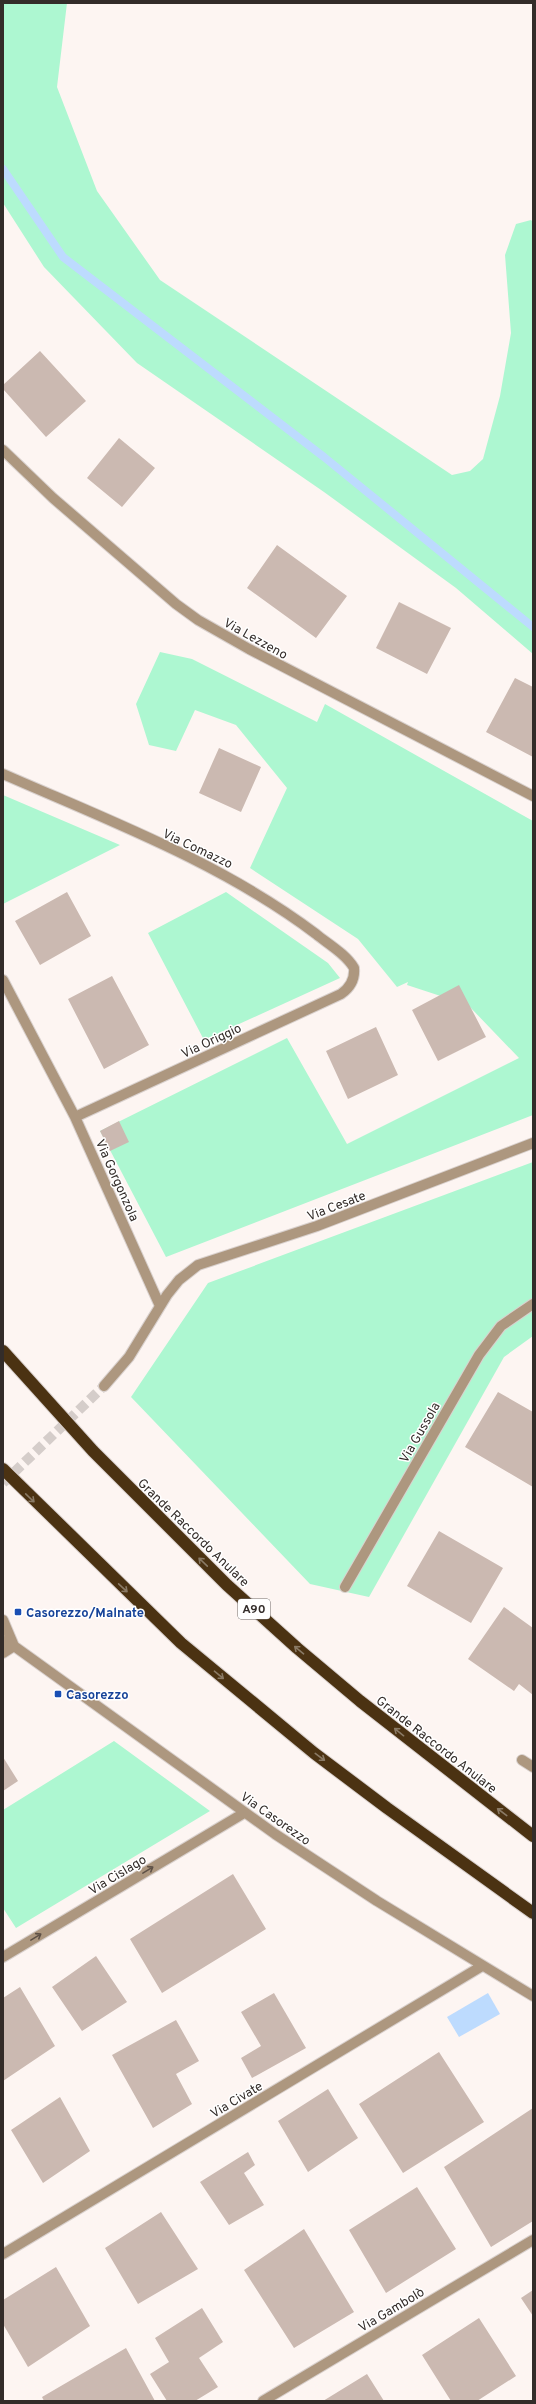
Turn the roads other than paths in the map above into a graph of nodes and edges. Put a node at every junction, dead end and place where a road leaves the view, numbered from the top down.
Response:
1 (3, 450) edge
2 (3, 774) edge
3 (533, 796) edge
4 (354, 979) joint
5 (3, 980) edge
6 (75, 1117) junction
7 (533, 1144) edge
8 (533, 1304) edge
9 (160, 1306) junction
10 (3, 1351) edge
11 (104, 1386) tunnel mouth
12 (3, 1469) edge
13 (345, 1587) dead end
14 (3, 1620) edge
15 (3, 1641) edge
16 (14, 1646) junction
17 (3, 1653) edge
18 (522, 1760) dead end
19 (533, 1767) edge
20 (244, 1813) junction
21 (533, 1836) edge
22 (533, 1912) edge
23 (3, 1958) edge
24 (482, 1966) junction
25 (533, 1996) edge
26 (533, 2240) edge
27 (3, 2254) edge
28 (263, 2401) edge

1 - 3 street, Via Lezzeno
2 - 4 street, Via Comazzo
4 - 6 street, Via Origgio
5 - 6 street, Via Gorgonzola
6 - 9 street, Via Gorgonzola
7 - 9 street, Via Cesate
8 - 13 street, Via Gussola
9 - 11 street
21 -> 10 highway, Grande Raccordo Anulare / A90
12 -> 22 highway
14 - 16 street
15 - 16 street, Via Casorezzo
16 - 17 street
16 - 20 street, Via Casorezzo
18 - 19 street
23 -> 20 street, Via Cislago
20 - 24 street, Via Casorezzo
24 - 25 street, Via Casorezzo
24 - 27 street, Via Civate
26 - 28 street, Via Gambolò

